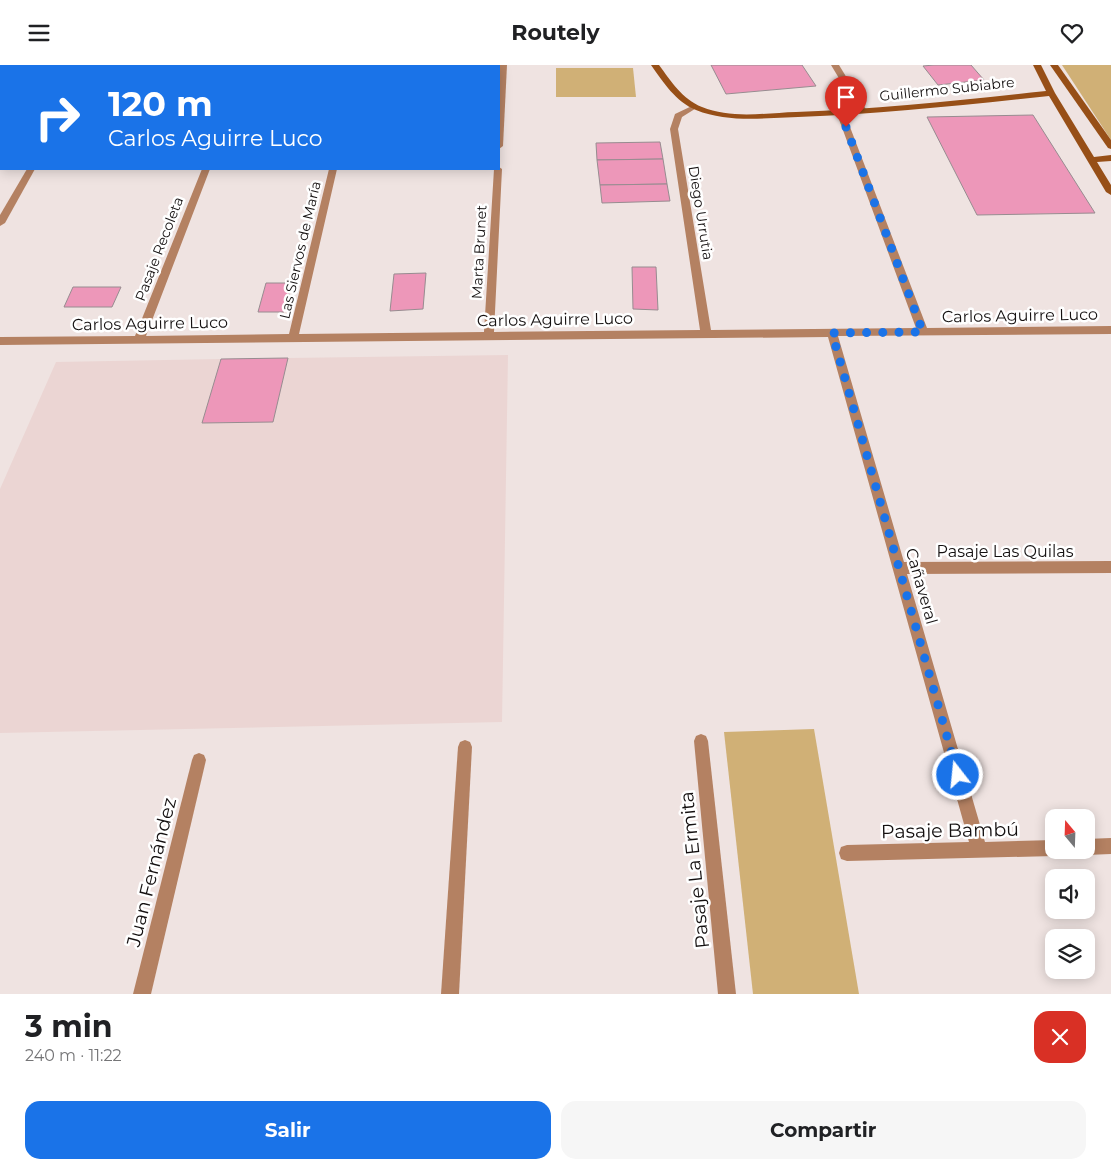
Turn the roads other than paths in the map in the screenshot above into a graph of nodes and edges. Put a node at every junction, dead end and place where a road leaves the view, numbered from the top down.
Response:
1 (503, 65) edge
2 (655, 65) edge
3 (834, 65) edge
4 (1037, 65) edge
5 (1054, 65) edge
6 (1051, 93) junction
7 (694, 107) junction
8 (863, 111) junction
9 (841, 114) junction
10 (500, 126) edge
11 (1111, 146) edge
12 (1111, 158) edge
13 (1092, 160) junction
14 (30, 170) edge
15 (206, 170) edge
16 (333, 170) edge
17 (498, 170) edge
18 (1111, 192) edge
19 (0, 223) edge
20 (1111, 330) edge
21 (923, 332) junction
22 (832, 333) junction
23 (706, 334) junction
24 (489, 336) junction
25 (293, 338) junction
26 (139, 339) junction
27 (0, 341) edge
28 (1111, 567) edge
29 (899, 568) junction
30 (701, 741) dead end
31 (465, 747) dead end
32 (199, 760) dead end
33 (1111, 846) edge
34 (1095, 847) edge
35 (1045, 848) edge
36 (979, 850) junction
37 (847, 853) dead end
38 (142, 994) edge
39 (450, 994) edge
40 (726, 994) edge

1 - 10 street
2 - 7 street, Guillermo Subiabre
3 - 8 street
4 - 6 street
5 - 11 street
6 - 8 street, Guillermo Subiabre
6 - 13 street
7 - 9 street, Guillermo Subiabre
7 - 23 street, Diego Urrutia
8 - 9 street, Guillermo Subiabre
9 - 21 street
12 - 13 street
13 - 18 street
14 - 19 street
15 - 26 street, Pasaje Recoleta
16 - 25 street, Las Siervos de María
17 - 24 street, Marta Brunet
20 - 21 street, Carlos Aguirre Luco
21 - 22 street, Carlos Aguirre Luco
22 - 23 street, Carlos Aguirre Luco
22 - 29 street, Cañaveral
23 - 24 street, Carlos Aguirre Luco
24 - 25 street, Carlos Aguirre Luco
25 - 26 street, Carlos Aguirre Luco
26 - 27 street, Carlos Aguirre Luco
28 - 29 street, Pasaje Las Quilas
29 - 36 street, Cañaveral
30 - 40 street, Pasaje La Ermita
31 - 39 street
32 - 38 street, Juan Fernández
33 - 34 street
35 - 36 street, Pasaje Bambú
36 - 37 street, Pasaje Bambú

